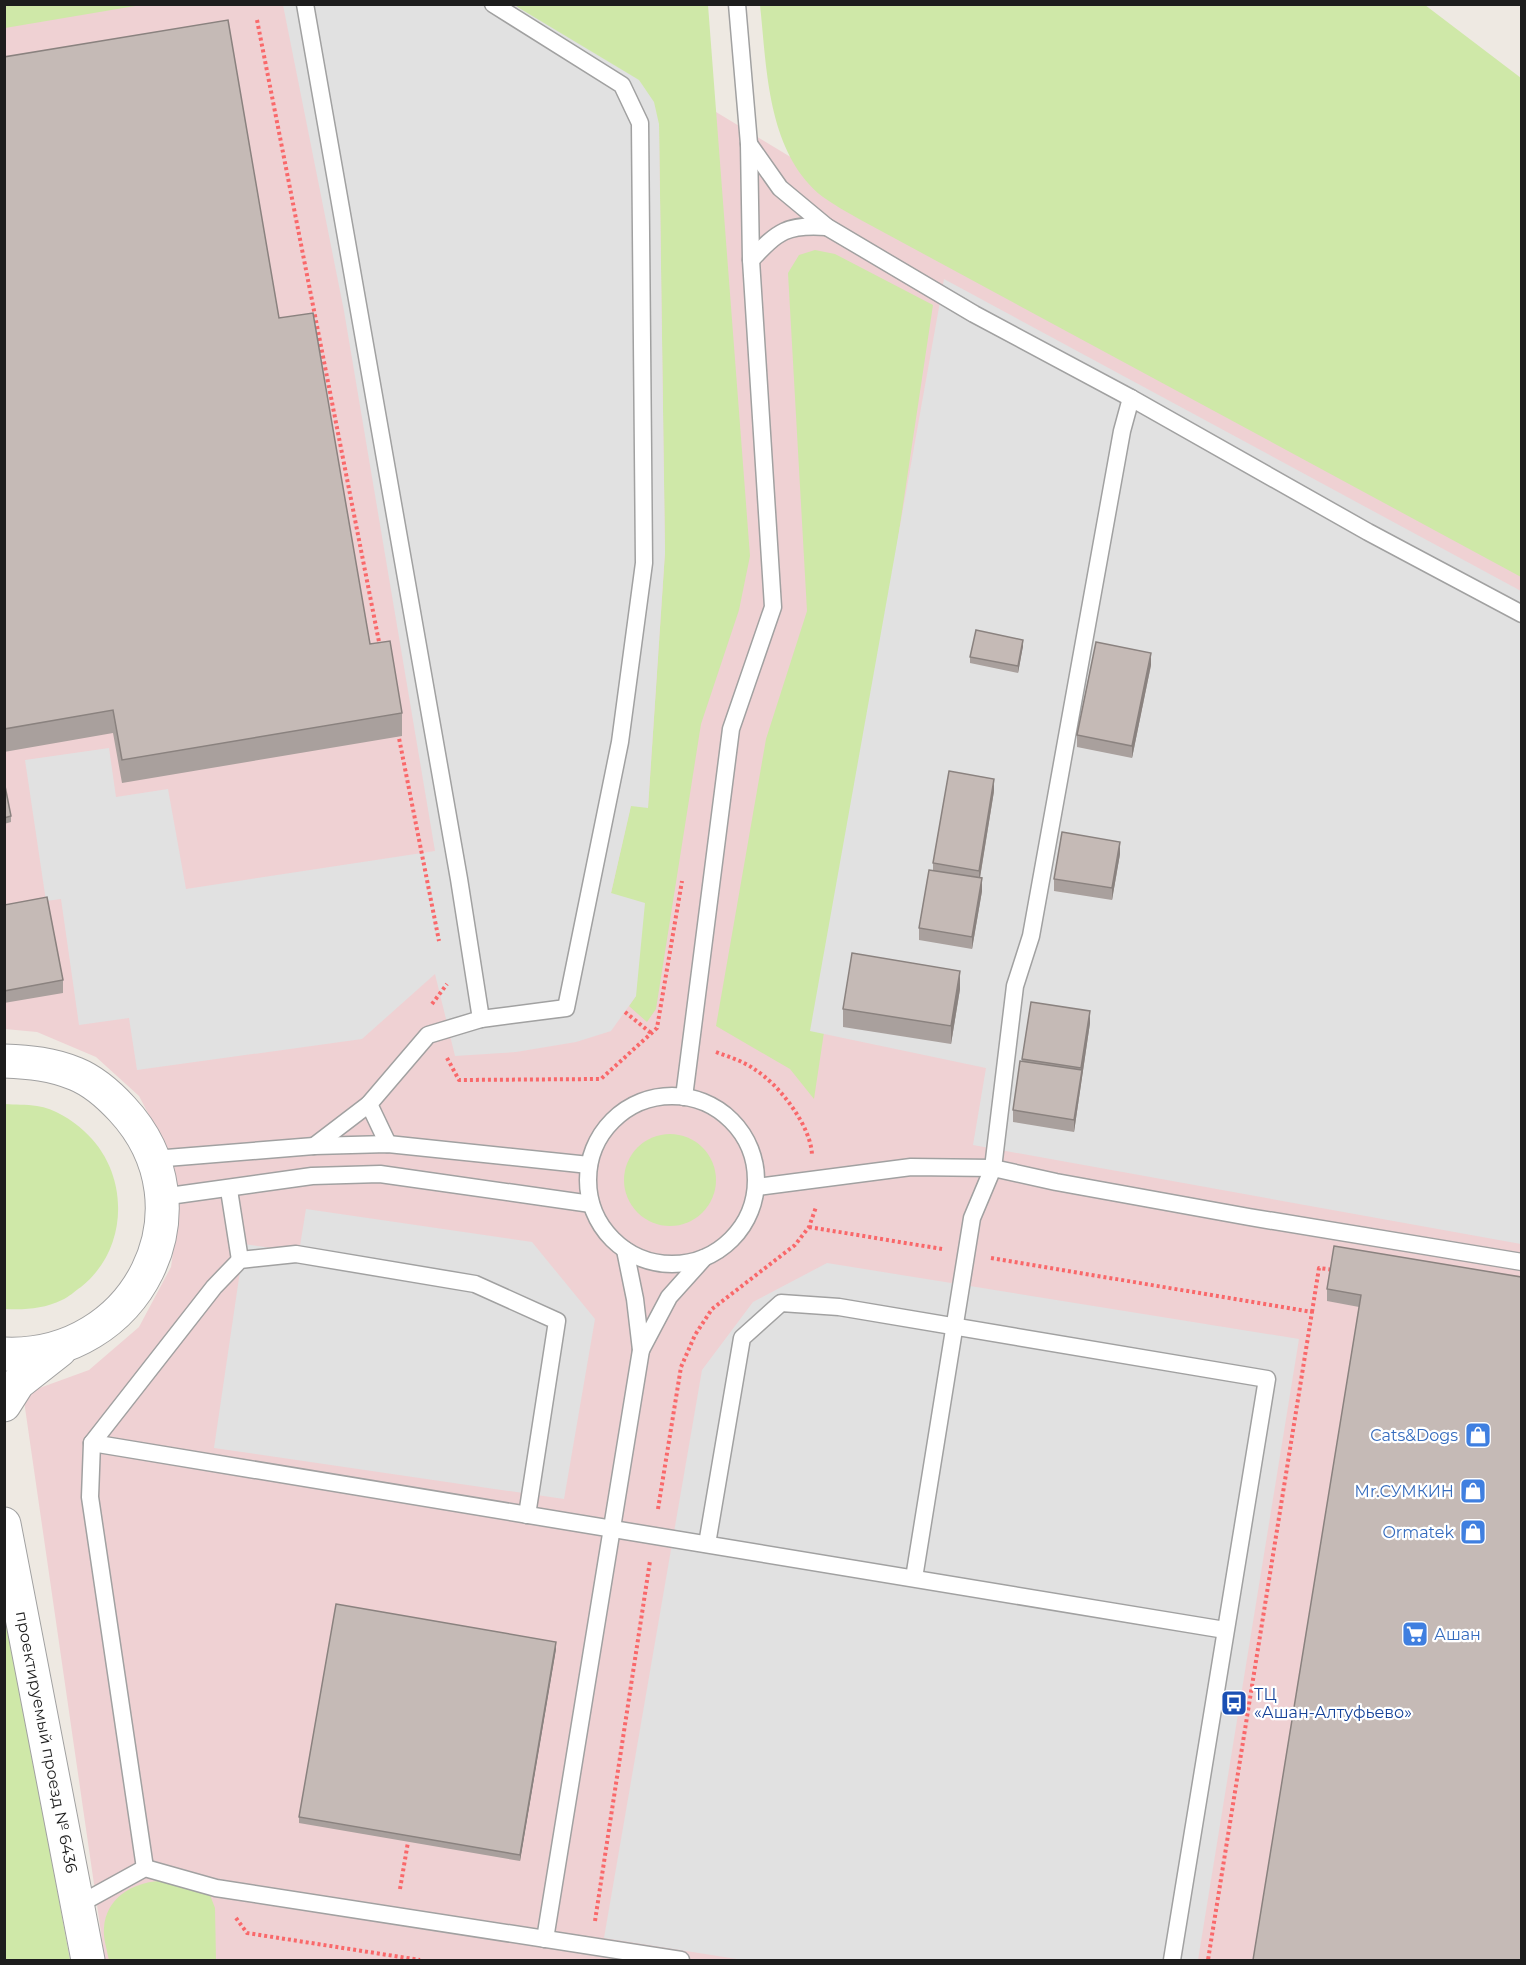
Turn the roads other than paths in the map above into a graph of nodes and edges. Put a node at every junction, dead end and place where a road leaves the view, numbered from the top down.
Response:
1 (305, 4) edge
2 (493, 4) edge
3 (736, 4) edge
4 (749, 144) junction
5 (827, 227) junction
6 (752, 260) junction
7 (1131, 398) junction
8 (1521, 614) edge
9 (481, 1019) junction
10 (4, 1043) edge
11 (4, 1061) edge
12 (40, 1063) junction
13 (684, 1096) junction
14 (369, 1104) junction
15 (388, 1144) junction
16 (314, 1146) junction
17 (154, 1159) junction
18 (589, 1165) junction
19 (993, 1168) junction
20 (757, 1187) junction
21 (229, 1190) junction
22 (162, 1197) junction
23 (591, 1204) junction
24 (625, 1250) junction
25 (704, 1258) junction
26 (240, 1260) junction
27 (1521, 1262) edge
28 (954, 1327) junction
29 (63, 1347) junction
30 (641, 1350) junction
31 (4, 1354) edge
32 (4, 1405) edge
33 (92, 1443) junction
34 (527, 1515) junction
35 (4, 1524) edge
36 (612, 1528) junction
37 (707, 1544) junction
38 (914, 1578) junction
39 (1226, 1630) junction
40 (146, 1868) junction
41 (78, 1905) junction
42 (544, 1939) junction
43 (88, 1960) edge
44 (681, 1960) edge
45 (1172, 1960) edge

1 - 9 lane
2 - 9 lane
3 - 4 lane
4 - 5 lane
4 - 6 lane
5 - 6 lane
5 - 7 lane
6 - 13 lane
7 - 8 lane
7 - 19 lane
9 - 14 lane
10 - 12 street
11 - 12 street
12 - 17 street
13 - 18 lane
13 - 20 lane
14 - 15 lane
14 - 16 lane
15 - 16 lane
15 - 18 lane
16 - 17 lane
17 - 22 street
18 - 23 lane
19 - 20 lane
19 - 27 lane
19 - 28 lane
20 - 25 lane
21 - 22 lane
21 - 23 lane
21 - 26 lane
22 - 29 street
23 - 24 lane
24 - 25 lane
24 - 30 lane
25 - 30 lane
26 - 33 lane
26 - 34 lane
28 - 37 lane
28 - 38 lane
28 - 39 lane
29 - 31 street
29 - 32 street
30 - 36 lane
33 - 34 lane
33 - 40 lane
34 - 36 lane
35 - 41 street, проектируемый проезд № 6436
36 - 37 lane
36 - 42 lane
37 - 38 lane
38 - 39 lane
39 - 45 lane
40 - 41 lane
40 - 42 lane
41 - 43 street, проектируемый проезд № 6436
42 - 44 lane

